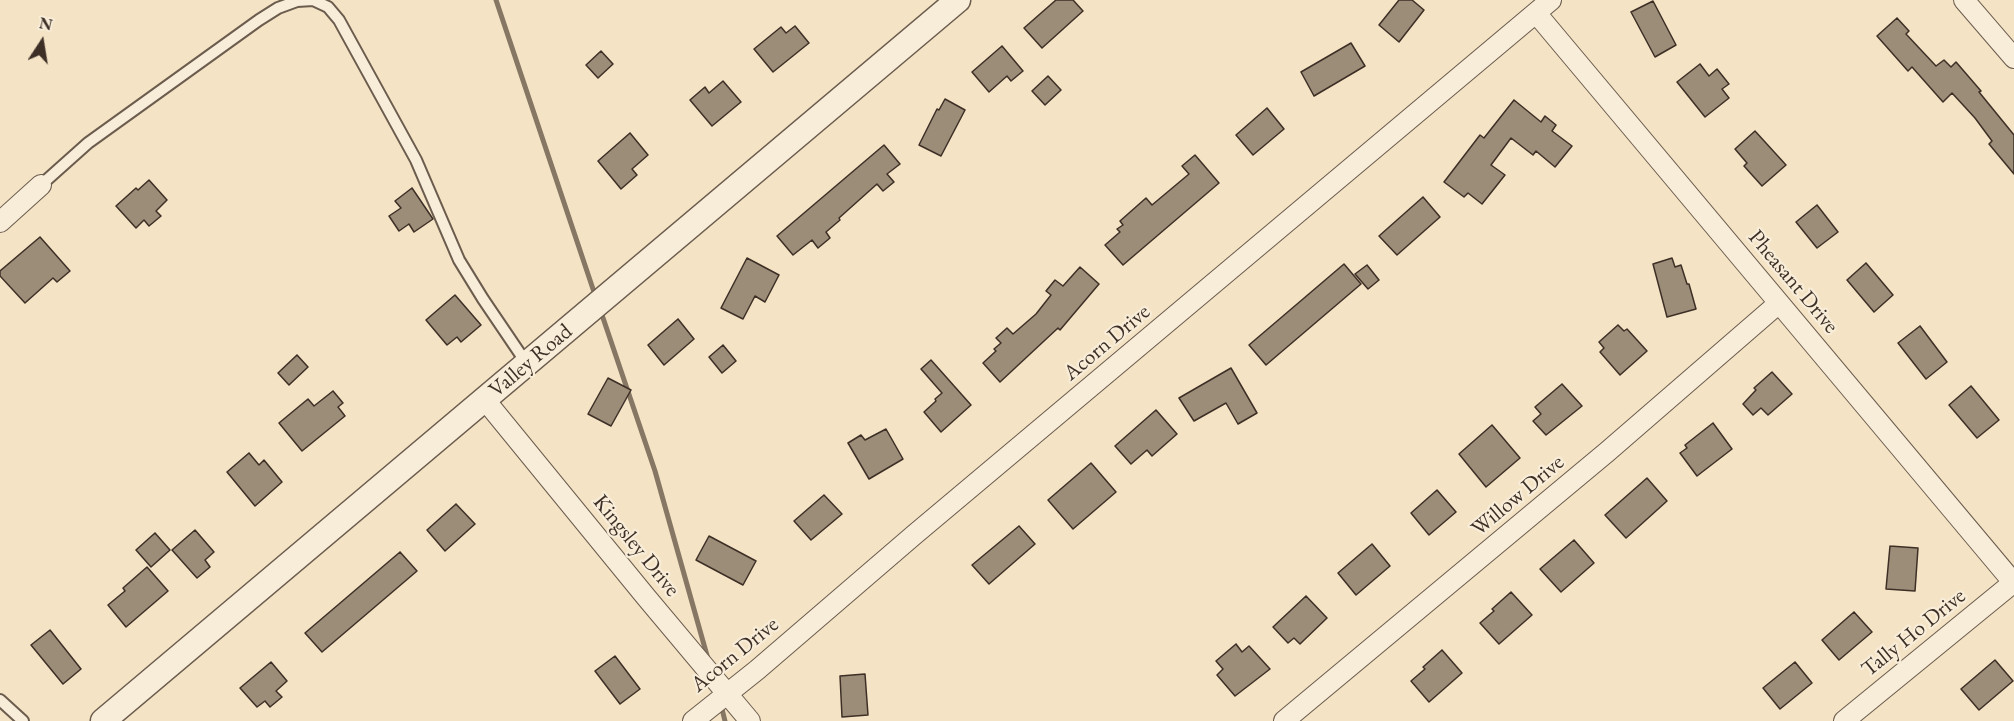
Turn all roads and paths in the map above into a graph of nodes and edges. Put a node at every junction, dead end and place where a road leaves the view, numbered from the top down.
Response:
1 (958, 0) edge
2 (1551, 0) edge
3 (1964, 0) edge
4 (1536, 13) junction
5 (2014, 58) edge
6 (41, 185) joint
7 (0, 222) edge
8 (1779, 303) junction
9 (528, 364) junction
10 (485, 400) junction
11 (2014, 582) edge
12 (726, 693) junction
13 (0, 700) edge
14 (23, 721) edge
15 (103, 721) edge
16 (693, 721) edge
17 (750, 721) edge
18 (1284, 721) edge
19 (1844, 721) edge

1 - 9 street, Valley Road
2 - 4 street, Acorn Drive
3 - 5 street
4 - 8 street, Pheasant Drive
4 - 12 street, Acorn Drive
6 - 7 street
6 - 9 lane
8 - 11 street, Pheasant Drive
8 - 18 street, Willow Drive
9 - 10 street, Valley Road
10 - 12 street, Kingsley Drive
10 - 15 street, Valley Road
11 - 19 street, Tally Ho Drive
12 - 16 street, Acorn Drive
12 - 17 street, Kingsley Drive
13 - 14 lane

